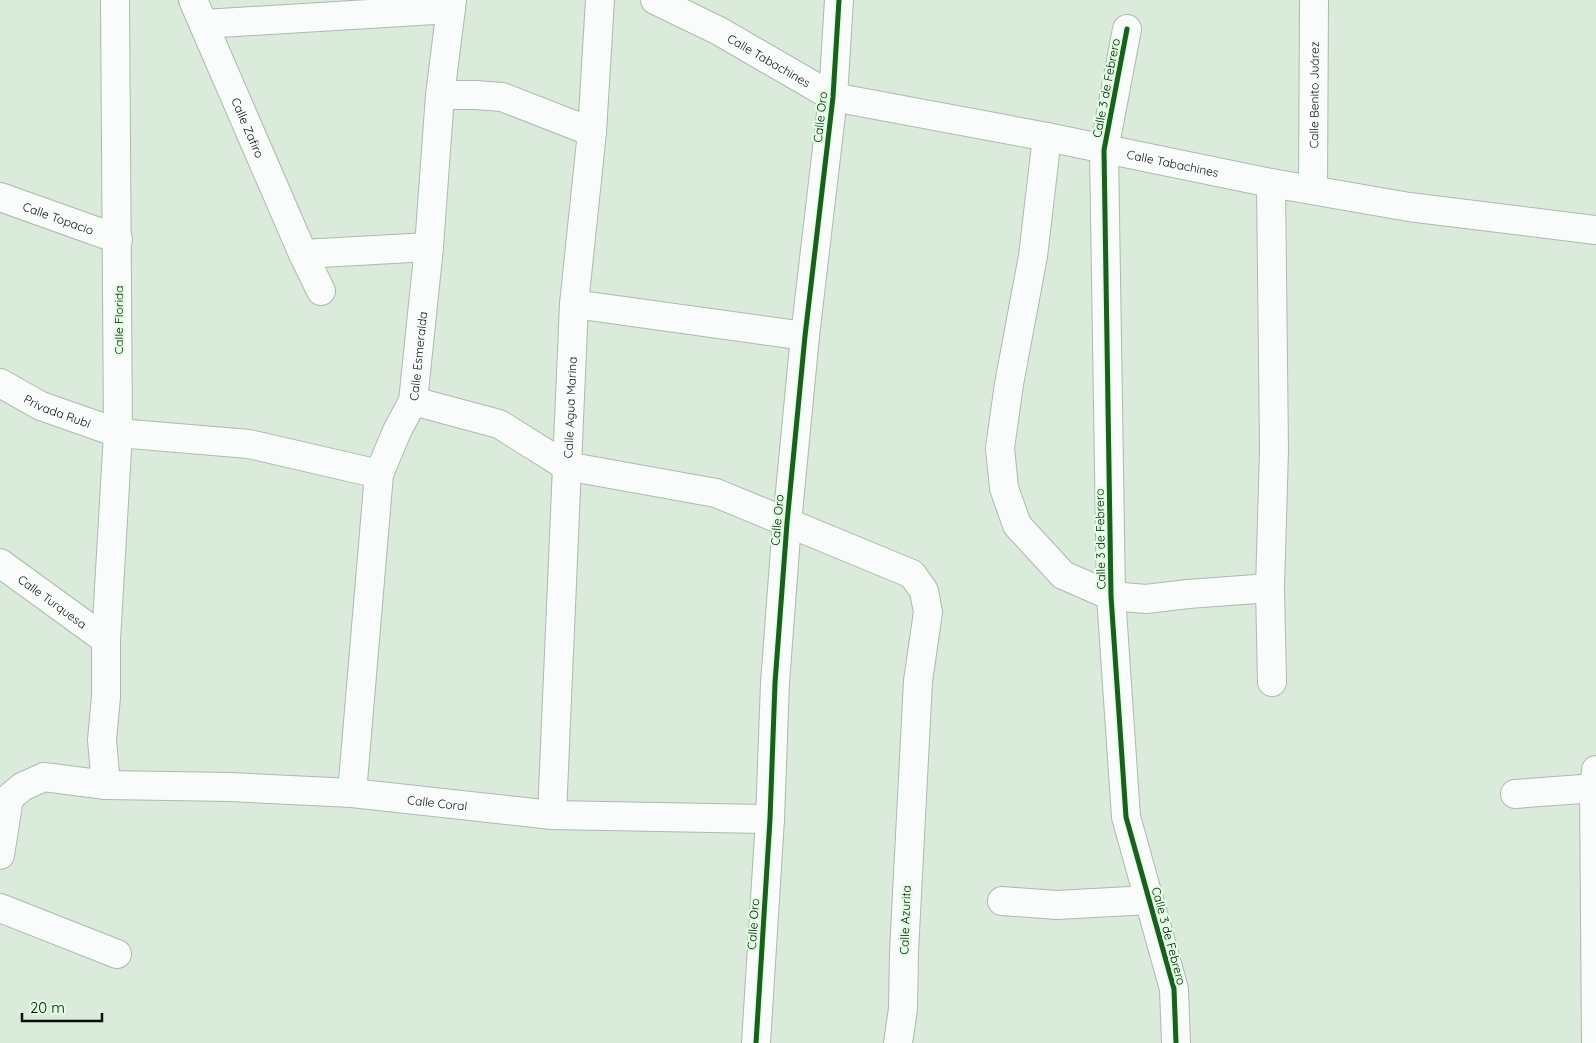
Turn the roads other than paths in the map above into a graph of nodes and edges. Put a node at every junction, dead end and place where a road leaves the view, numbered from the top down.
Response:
1 (115, 0) edge
2 (600, 0) edge
3 (655, 0) edge
4 (839, 0) edge
5 (1314, 0) edge
6 (451, 5) edge
7 (199, 12) edge
8 (1127, 29) dead end
9 (440, 95) junction
10 (833, 97) junction
11 (592, 132) junction
12 (1047, 137) junction
13 (1104, 150) junction
14 (1271, 183) junction
15 (1313, 190) junction
16 (0, 197) edge
17 (1596, 230) edge
18 (118, 239) junction
19 (429, 247) junction
20 (303, 254) junction
21 (321, 291) dead end
22 (574, 304) junction
23 (805, 336) junction
24 (0, 383) edge
25 (413, 401) junction
26 (118, 433) junction
27 (566, 466) junction
28 (379, 474) junction
29 (787, 523) junction
30 (0, 563) edge
31 (1270, 588) junction
32 (1111, 596) junction
33 (106, 640) junction
34 (1272, 682) dead end
35 (1595, 782) edge
36 (106, 785) junction
37 (352, 793) junction
38 (1515, 794) dead end
39 (552, 816) junction
40 (770, 820) junction
41 (1, 839) edge
42 (1150, 900) junction
43 (1002, 901) dead end
44 (0, 908) edge
45 (116, 954) dead end
46 (756, 1043) edge
47 (898, 1043) edge
48 (1176, 1043) edge
49 (1596, 1043) edge

1 - 18 street, Calle Florida
2 - 11 street, Calle Agua Marina
3 - 10 street, Calle Tabachines
4 - 10 street, Calle Oro
5 - 15 street, Calle Benito Juárez
6 - 7 street
6 - 9 street, Calle Esmeralda
7 - 20 street, Calle Zafiro
8 - 13 street, Calle 3 de Febrero
9 - 11 street
9 - 19 street, Calle Esmeralda
10 - 12 street, Calle Tabachines
10 - 23 street, Calle Oro
11 - 22 street, Calle Agua Marina
12 - 13 street, Calle Tabachines
12 - 32 street
13 - 14 street, Calle Tabachines
13 - 32 street, Calle 3 de Febrero
14 - 15 street, Calle Tabachines
14 - 31 street
15 - 17 street, Calle Tabachines
16 - 18 street, Calle Topacio
18 - 26 street, Calle Florida
19 - 20 street
19 - 25 street, Calle Esmeralda
20 - 21 street, Calle Zafiro
22 - 23 street
22 - 27 street, Calle Agua Marina
23 - 29 street, Calle Oro
24 - 26 street, Privada Rubí
25 - 27 street
25 - 28 street, Calle Esmeralda
26 - 28 street, Privada Rubí
26 - 33 street, Calle Florida
27 - 29 street, Calle Azurita
27 - 39 street, Calle Agua Marina
28 - 37 street, Calle Esmeralda
29 - 40 street, Calle Oro
29 - 47 street, Calle Azurita
30 - 33 street, Calle Turquesa
31 - 32 street
31 - 34 street
32 - 42 street, Calle 3 de Febrero
33 - 36 street, Calle Florida
35 - 38 street
35 - 49 street
36 - 37 street, Calle Coral
36 - 41 street, Calle Coral
37 - 39 street, Calle Coral
39 - 40 street, Calle Coral
40 - 46 street, Calle Oro
42 - 43 street
42 - 48 street, Calle 3 de Febrero
44 - 45 street

